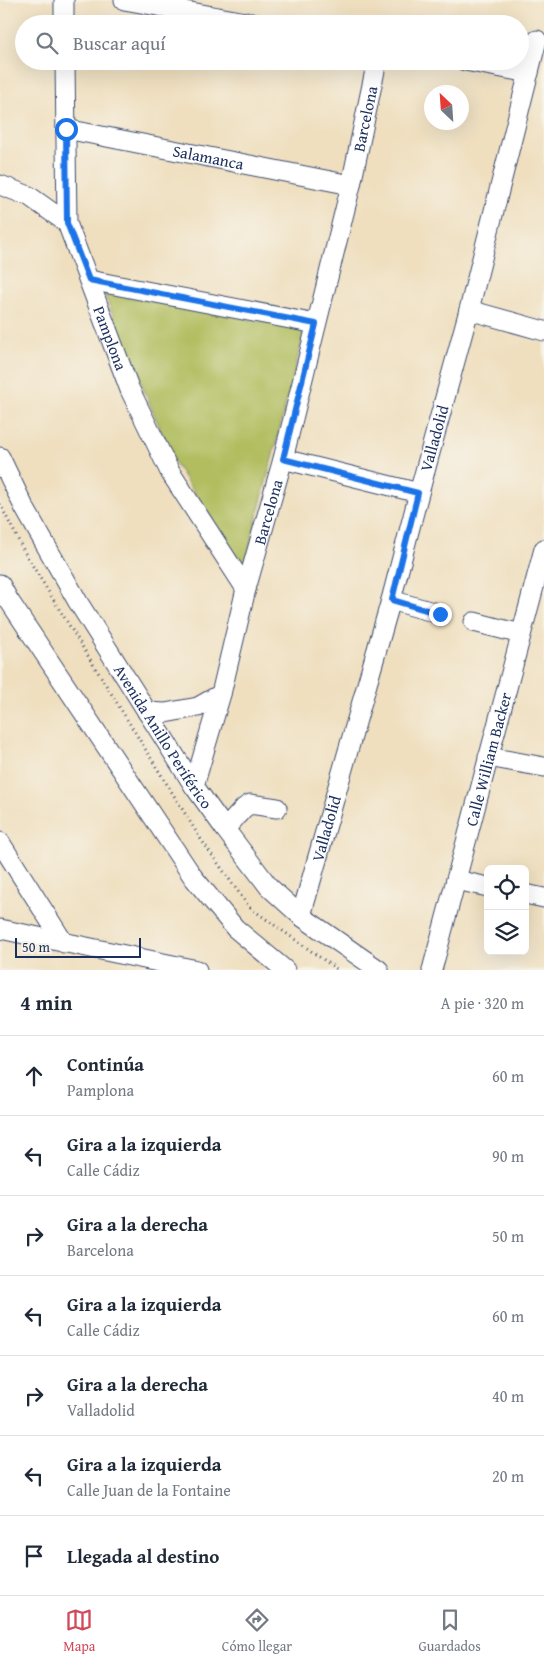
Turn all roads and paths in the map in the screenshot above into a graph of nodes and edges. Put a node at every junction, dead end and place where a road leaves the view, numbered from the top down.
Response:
1 (64, 0) edge
2 (124, 0) edge
3 (64, 15) edge
4 (207, 15) edge
5 (537, 40) dead end
6 (65, 70) edge
7 (374, 70) edge
8 (513, 70) edge
9 (529, 73) junction
10 (66, 129) junction
11 (0, 185) edge
12 (351, 185) junction
13 (67, 223) junction
14 (89, 280) junction
15 (469, 310) junction
16 (316, 324) junction
17 (544, 331) edge
18 (0, 457) edge
19 (283, 459) junction
20 (418, 493) junction
21 (544, 549) edge
22 (0, 584) edge
23 (246, 588) junction
24 (392, 600) junction
25 (440, 614) dead end
26 (474, 622) dead end
27 (521, 634) junction
28 (221, 694) junction
29 (147, 712) junction
30 (488, 757) junction
31 (544, 767) edge
32 (194, 786) junction
33 (277, 808) dead end
34 (224, 829) junction
35 (0, 842) edge
36 (456, 880) junction
37 (484, 886) edge
38 (529, 895) edge
39 (544, 898) edge
40 (301, 916) junction
41 (0, 930) edge
42 (64, 943) junction
43 (197, 970) edge
44 (285, 970) edge
45 (379, 970) edge
46 (432, 970) edge

1 - 3 street
2 - 4 street
5 - 9 street, Valladolid
6 - 10 street, Pamplona
7 - 12 street, Barcelona
8 - 9 street
9 - 15 street, Valladolid
10 - 12 street, Salamanca
10 - 13 street, Pamplona
11 - 13 street
12 - 16 street, Barcelona
13 - 14 street, Pamplona
14 - 16 street
14 - 23 street, Pamplona
15 - 17 street
15 - 20 street, Valladolid
16 - 19 street, Barcelona
18 - 29 street, Avenida Anillo Periférico
19 - 20 street
19 - 23 street, Barcelona
20 - 24 street, Valladolid
21 - 27 street, Calle William Backer
22 - 44 street
23 - 28 street, Barcelona
24 - 25 street
24 - 40 street, Valladolid
26 - 27 street
27 - 30 street, Calle William Backer
28 - 29 street
28 - 32 street, Barcelona
29 - 32 street, Avenida Anillo Periférico
30 - 31 street
30 - 36 street, Calle William Backer
32 - 34 street, Avenida Anillo Periférico
33 - 34 street
34 - 40 street, Avenida Anillo Periférico
35 - 42 street
36 - 37 street
36 - 46 street, Calle William Backer
38 - 39 street
40 - 45 street, Avenida Anillo Periférico
41 - 42 street
42 - 43 street

